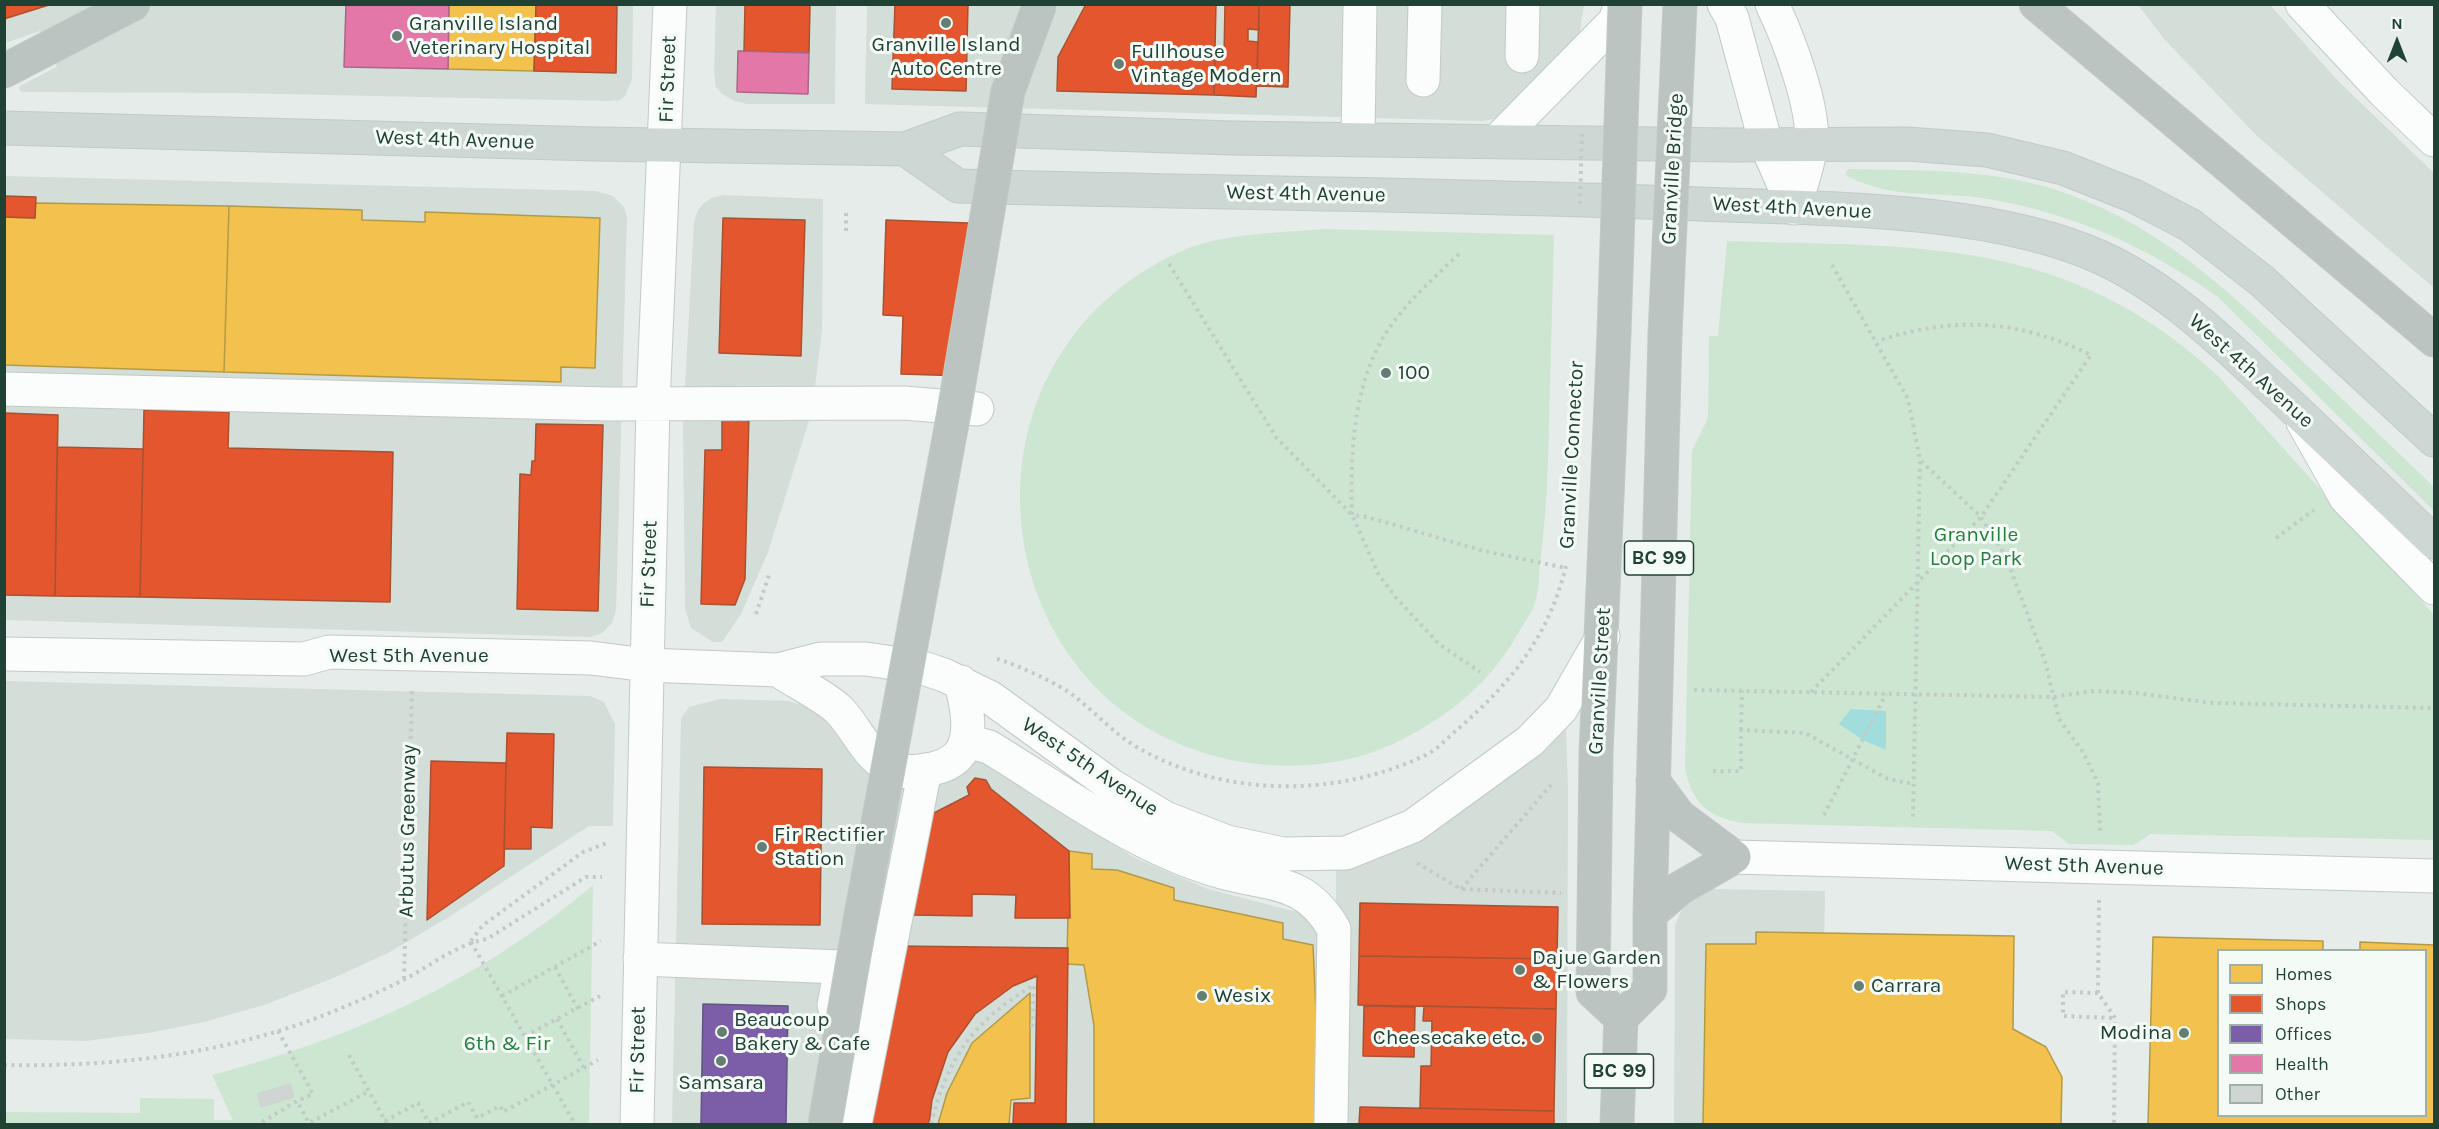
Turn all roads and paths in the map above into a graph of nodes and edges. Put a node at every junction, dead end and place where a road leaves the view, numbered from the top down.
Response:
1 (134, 4) edge
2 (670, 4) edge
3 (1040, 4) edge
4 (1360, 4) edge
5 (1425, 4) edge
6 (1523, 4) edge
7 (1623, 4) edge
8 (1680, 4) edge
9 (1724, 4) edge
10 (1772, 4) edge
11 (2036, 4) edge
12 (2302, 4) edge
13 (1522, 56) dead end
14 (4, 71) edge
15 (1423, 80) dead end
16 (4, 128) edge
17 (1358, 140) junction
18 (2434, 140) edge
19 (1497, 141) junction
20 (1766, 144) junction
21 (1811, 144) junction
22 (666, 145) junction
23 (905, 148) junction
24 (1794, 208) junction
25 (846, 213) dead end
26 (846, 231) dead end
27 (1459, 254) dead end
28 (1169, 264) dead end
29 (1832, 265) dead end
30 (2434, 340) edge
31 (1877, 341) junction
32 (4, 389) edge
33 (653, 404) junction
34 (977, 409) dead end
35 (2298, 413) junction
36 (2434, 440) edge
37 (1920, 460) junction
38 (2314, 510) dead end
39 (1352, 515) junction
40 (1982, 517) junction
41 (2276, 538) dead end
42 (2434, 542) edge
43 (1567, 556) dead end
44 (1566, 568) junction
45 (770, 572) dead end
46 (1918, 583) junction
47 (2434, 588) edge
48 (756, 614) dead end
49 (1603, 636) junction
50 (4, 654) edge
51 (646, 665) junction
52 (778, 670) junction
53 (1480, 672) dead end
54 (961, 682) junction
55 (411, 683) dead end
56 (1694, 690) dead end
57 (1742, 691) junction
58 (1810, 692) junction
59 (1072, 694) dead end
60 (1886, 694) junction
61 (1916, 694) junction
62 (2053, 697) junction
63 (2434, 708) edge
64 (1741, 730) junction
65 (967, 741) junction
66 (1852, 761) junction
67 (925, 770) junction
68 (1713, 771) dead end
69 (1653, 781) junction
70 (1914, 784) junction
71 (1551, 785) dead end
72 (1824, 815) dead end
73 (1913, 817) dead end
74 (602, 843) dead end
75 (2100, 844) dead end
76 (1734, 857) junction
77 (1412, 860) dead end
78 (2434, 876) edge
79 (602, 877) dead end
80 (1461, 889) junction
81 (1562, 892) dead end
82 (2099, 898) dead end
83 (1650, 914) junction
84 (601, 941) dead end
85 (471, 942) junction
86 (640, 959) junction
87 (555, 967) junction
88 (404, 979) junction
89 (2097, 993) junction
90 (502, 996) junction
91 (600, 996) dead end
92 (578, 1009) junction
93 (1621, 1018) junction
94 (2115, 1018) junction
95 (557, 1020) junction
96 (1032, 1029) dead end
97 (278, 1031) junction
98 (525, 1036) junction
99 (349, 1055) dead end
100 (598, 1060) dead end
101 (4, 1065) edge
102 (584, 1068) junction
103 (553, 1085) junction
104 (369, 1090) junction
105 (297, 1101) junction
106 (262, 1122) dead end
107 (386, 1123) edge
108 (575, 1125) edge
109 (637, 1125) edge
110 (811, 1125) edge
111 (825, 1125) edge
112 (855, 1125) edge
113 (931, 1125) edge
114 (1331, 1125) edge
115 (1617, 1125) edge
116 (2114, 1125) edge

1 - 14 highway
2 - 22 street, Fir Street
3 - 111 highway, bridge
4 - 17 street
5 - 15 street
6 - 13 street
7 - 19 street
7 - 49 highway, Granville Street / BC 99, bridge
8 - 69 highway, Granville Bridge / BC 99, bridge
9 - 20 street
10 - 21 street
11 - 30 highway
12 - 18 street
16 - 22 main road, West 4th Avenue
17 - 19 main road, West 4th Avenue
17 - 23 main road, West 4th Avenue
19 - 20 main road, West 4th Avenue
20 - 21 main road, West 4th Avenue
20 - 24 street
21 - 24 street
21 - 36 main road, West 4th Avenue
22 - 23 main road, West 4th Avenue
22 - 33 street, Fir Street
23 - 24 main road, West 4th Avenue
24 - 35 main road, West 4th Avenue
25 - 26 path
27 - 39 path
28 - 39 path
29 - 31 path
31 - 37 path
31 - 40 path
32 - 33 street
33 - 34 street
33 - 51 street, Fir Street
35 - 42 main road, West 4th Avenue
35 - 47 street
37 - 40 path
37 - 46 path
38 - 41 path
39 - 44 path
39 - 53 path
40 - 46 path
40 - 62 path
43 - 44 path, Granville Connector
44 - 59 path, Granville Connector
45 - 48 path
46 - 58 path
46 - 61 path
49 - 54 street, West 5th Avenue
49 - 93 highway, Granville Street / BC 99
50 - 51 street, West 5th Avenue
51 - 52 street, West 5th Avenue
51 - 86 street, Fir Street
52 - 54 street, West 5th Avenue
52 - 67 street
54 - 65 street
55 - 88 path, Arbutus Greenway
56 - 57 path
57 - 58 path
57 - 64 path
58 - 60 path
60 - 61 path
60 - 66 path
61 - 62 path
61 - 70 path
62 - 63 path
62 - 75 path
64 - 66 path
64 - 68 path
65 - 67 street
65 - 114 street
66 - 70 path
66 - 72 path
67 - 112 street
69 - 76 highway
69 - 83 highway, BC 99
70 - 73 path
71 - 80 path
74 - 85 path
76 - 78 street, West 5th Avenue
76 - 83 highway
77 - 80 path
79 - 85 path
80 - 81 path
82 - 89 path
83 - 93 highway, BC 99
84 - 87 path
85 - 88 path
85 - 90 path
86 - 109 street, Fir Street
86 - 110 street
87 - 90 path
87 - 92 path
88 - 97 path
89 - 94 path
89 - 94 path
90 - 98 path
91 - 92 path
92 - 95 path
93 - 115 highway, BC 99
94 - 116 path
95 - 98 path
95 - 102 path
96 - 113 path
97 - 101 path
97 - 105 path
98 - 103 path
99 - 104 path
100 - 102 path
102 - 103 path
103 - 107 path
103 - 108 path
104 - 105 path
104 - 107 path
105 - 106 path

